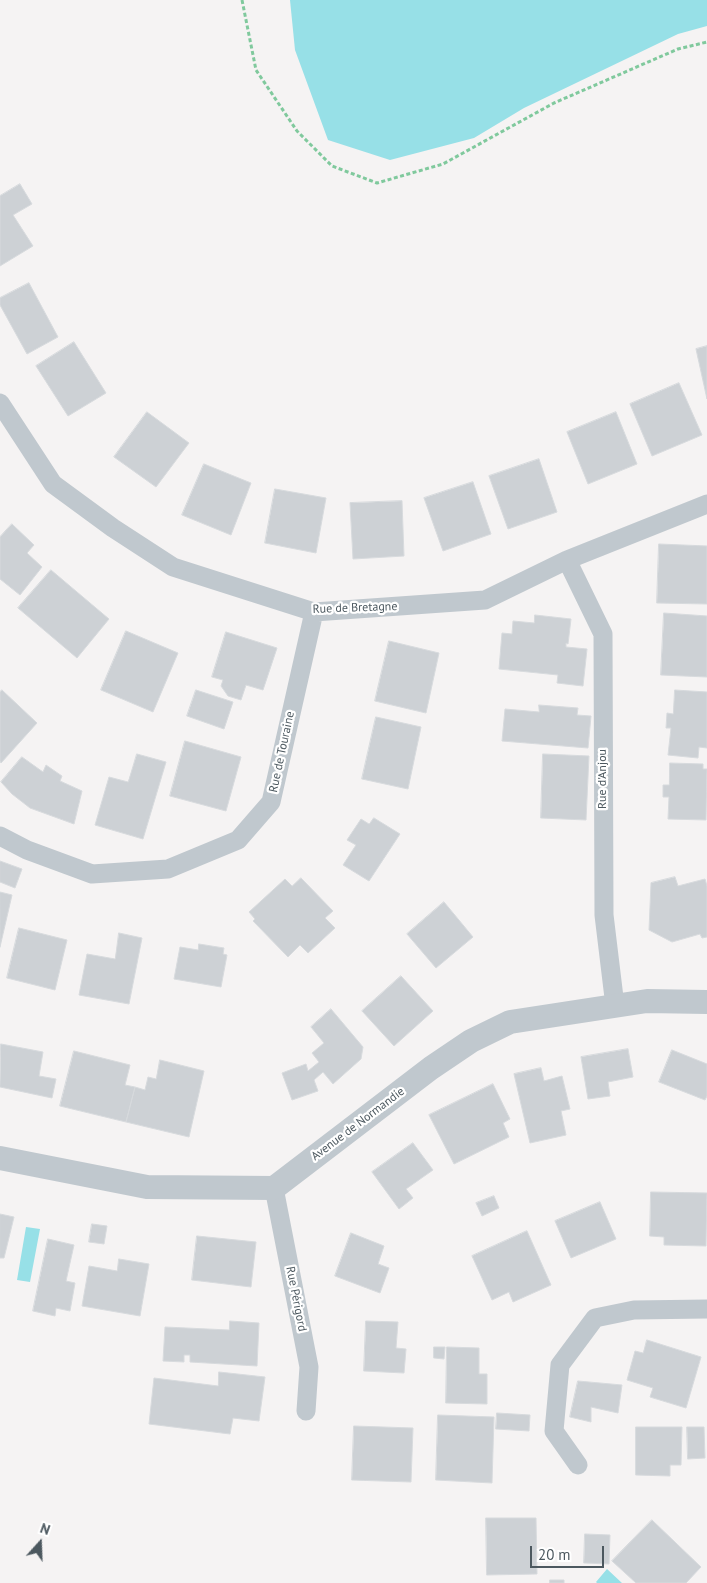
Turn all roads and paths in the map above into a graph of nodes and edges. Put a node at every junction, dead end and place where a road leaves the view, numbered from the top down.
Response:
1 (242, 0) edge
2 (707, 42) edge
3 (0, 403) edge
4 (707, 504) edge
5 (567, 560) junction
6 (314, 612) junction
7 (0, 836) edge
8 (707, 1002) edge
9 (615, 1006) junction
10 (0, 1158) edge
11 (274, 1188) junction
12 (707, 1309) edge
13 (306, 1410) dead end
14 (578, 1465) dead end

1 - 2 path
3 - 6 street, Rue de Bretagne
4 - 5 street, Rue de Bretagne
5 - 6 street, Rue de Bretagne
5 - 9 street, Rue d'Anjou
6 - 7 street, Rue de Touraine
8 - 9 street, Avenue de Normandie
9 - 11 street, Avenue de Normandie
10 - 11 street
11 - 13 street, Rue Périgord
12 - 14 street

